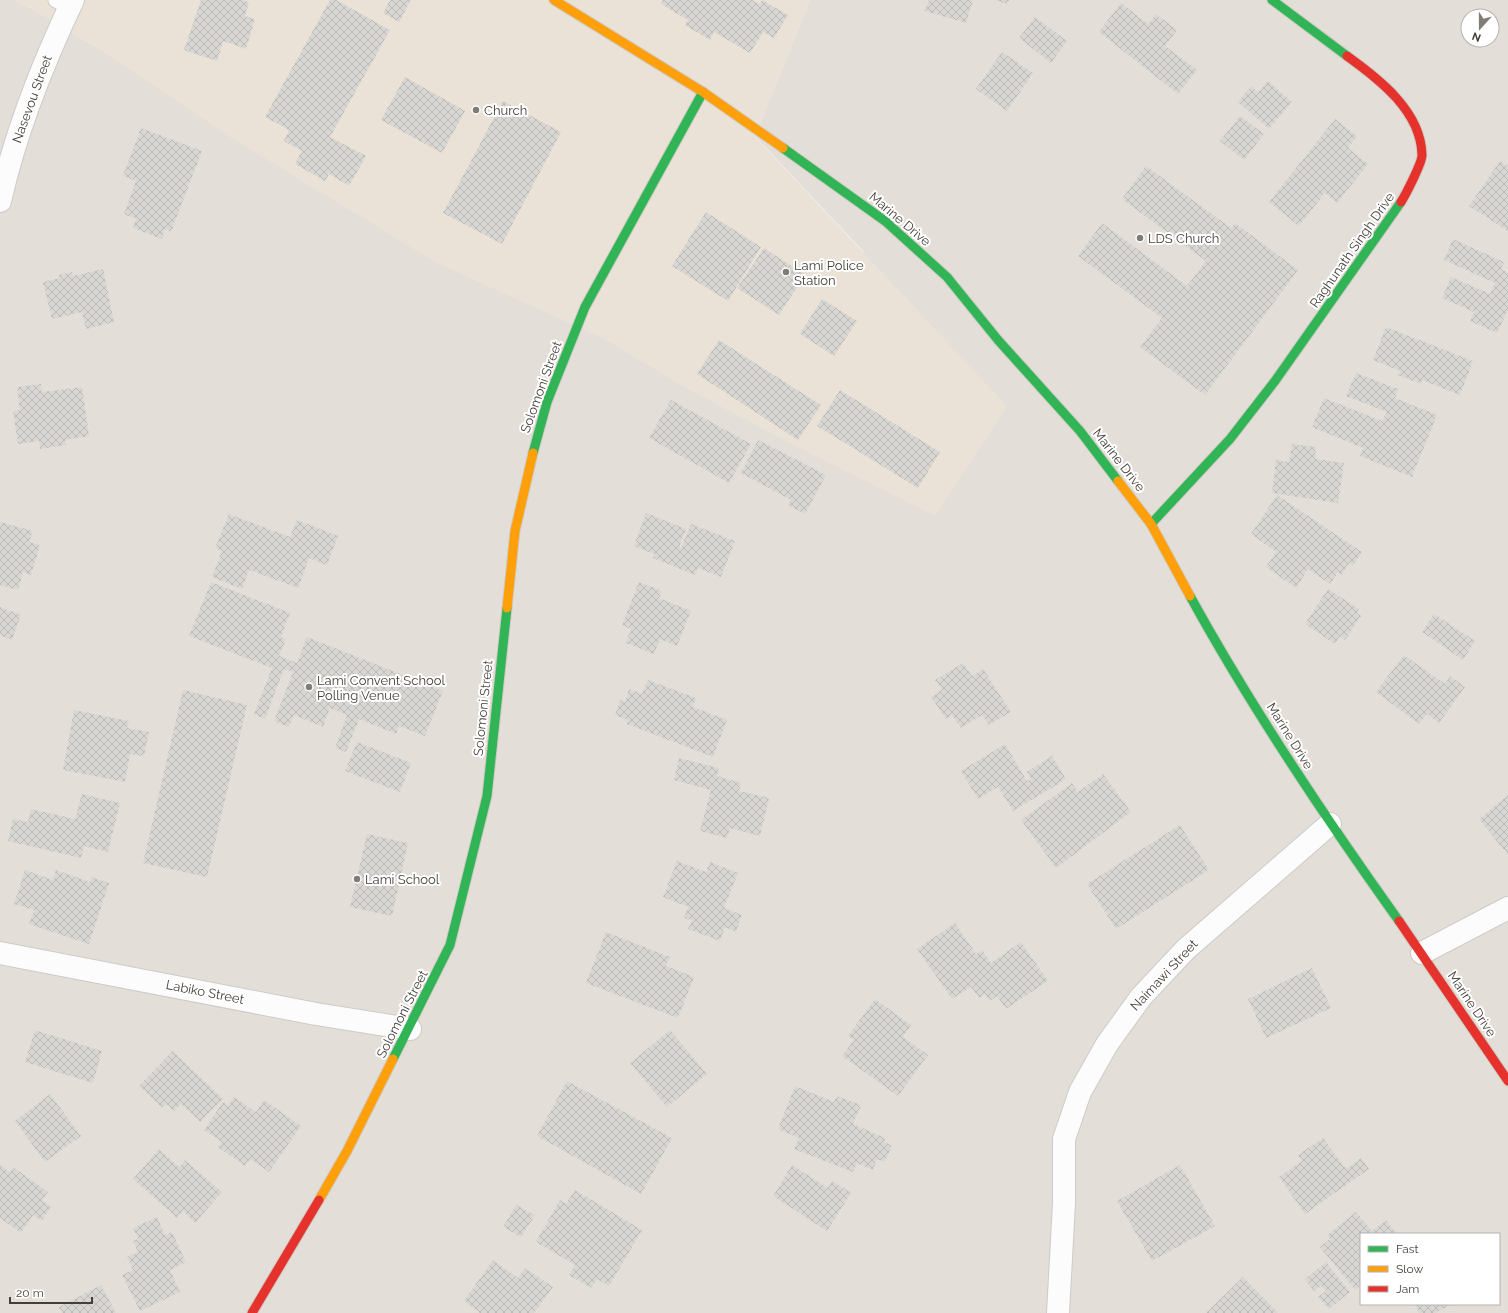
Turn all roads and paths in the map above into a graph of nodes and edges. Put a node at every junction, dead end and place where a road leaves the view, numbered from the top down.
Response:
1 (554, 0) edge
2 (1272, 0) edge
3 (66, 2) edge
4 (703, 92) junction
5 (0, 201) edge
6 (1151, 524) junction
7 (1330, 824) junction
8 (1508, 908) edge
9 (0, 953) edge
10 (1422, 953) junction
11 (410, 1029) junction
12 (1508, 1081) edge
13 (252, 1313) edge
14 (1058, 1313) edge

1 - 4 main road, Marine Drive
2 - 6 main road, Raghunath Singh Drive
3 - 5 street, Nasevou Street
4 - 6 main road, Marine Drive
4 - 11 main road, Solomoni Street
6 - 7 main road, Marine Drive
7 - 10 main road, Marine Drive
7 - 14 street, Naimawi Street
8 - 10 street
9 - 11 street, Labiko Street
10 - 12 main road, Marine Drive
11 - 13 main road, Solomoni Street

